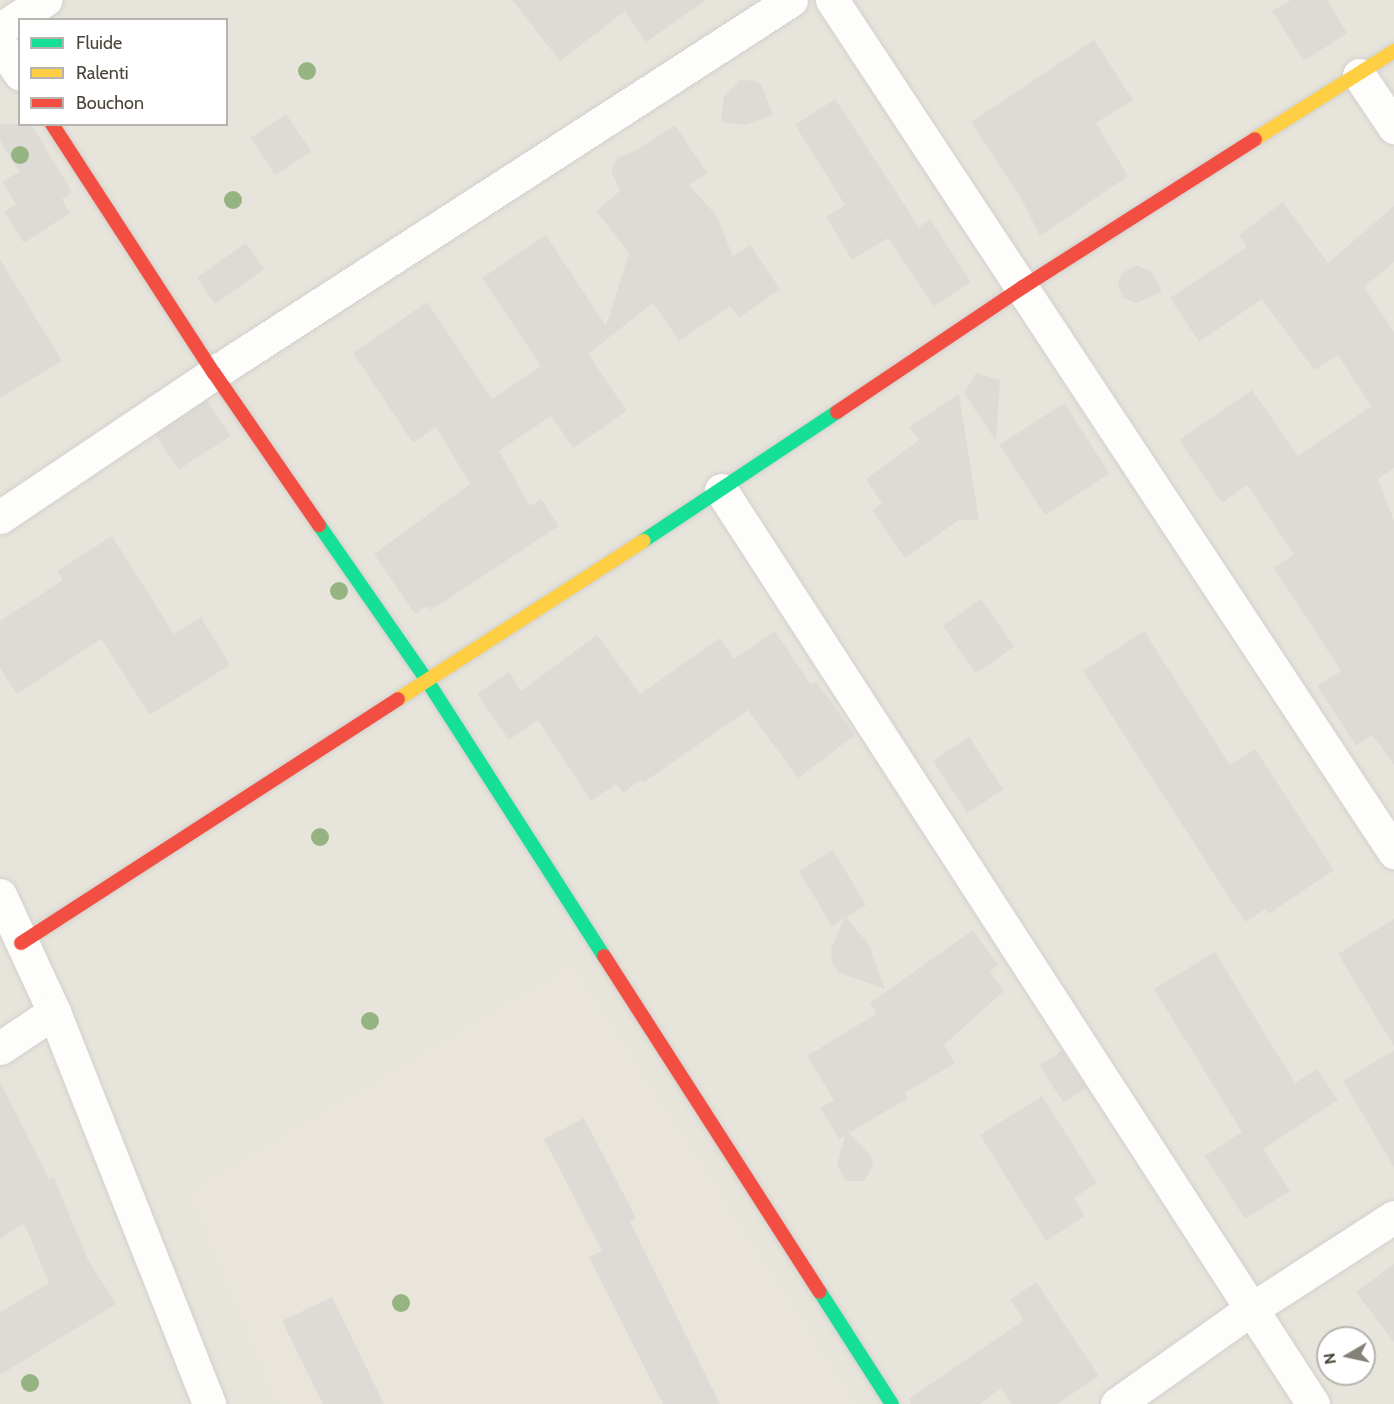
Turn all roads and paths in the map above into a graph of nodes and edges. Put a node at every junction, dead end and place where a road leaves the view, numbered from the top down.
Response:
1 (45, 0) edge
2 (791, 0) edge
3 (832, 0) edge
4 (0, 30) edge
5 (0, 44) edge
6 (1394, 51) edge
7 (18, 71) edge
8 (1359, 75) junction
9 (53, 126) edge
10 (1394, 127) edge
11 (1023, 287) junction
12 (214, 373) junction
13 (721, 490) junction
14 (0, 517) edge
15 (426, 679) junction
16 (1394, 852) edge
17 (0, 895) edge
18 (21, 943) junction
19 (54, 1012) junction
20 (0, 1048) edge
21 (1394, 1217) edge
22 (1250, 1310) junction
23 (209, 1404) edge
24 (892, 1404) edge
25 (1117, 1404) edge
26 (1313, 1404) edge

1 - 4 street
2 - 12 street
3 - 11 street
5 - 7 street
6 - 8 street
8 - 10 street
8 - 11 street
9 - 12 street
11 - 13 street
11 - 16 street
12 - 14 street
12 - 15 street
13 - 15 street
13 - 22 street
15 - 18 street
15 - 24 street
17 - 18 street
18 - 19 street
19 - 20 street
19 - 23 street
21 - 22 street
22 - 25 street
22 - 26 street

